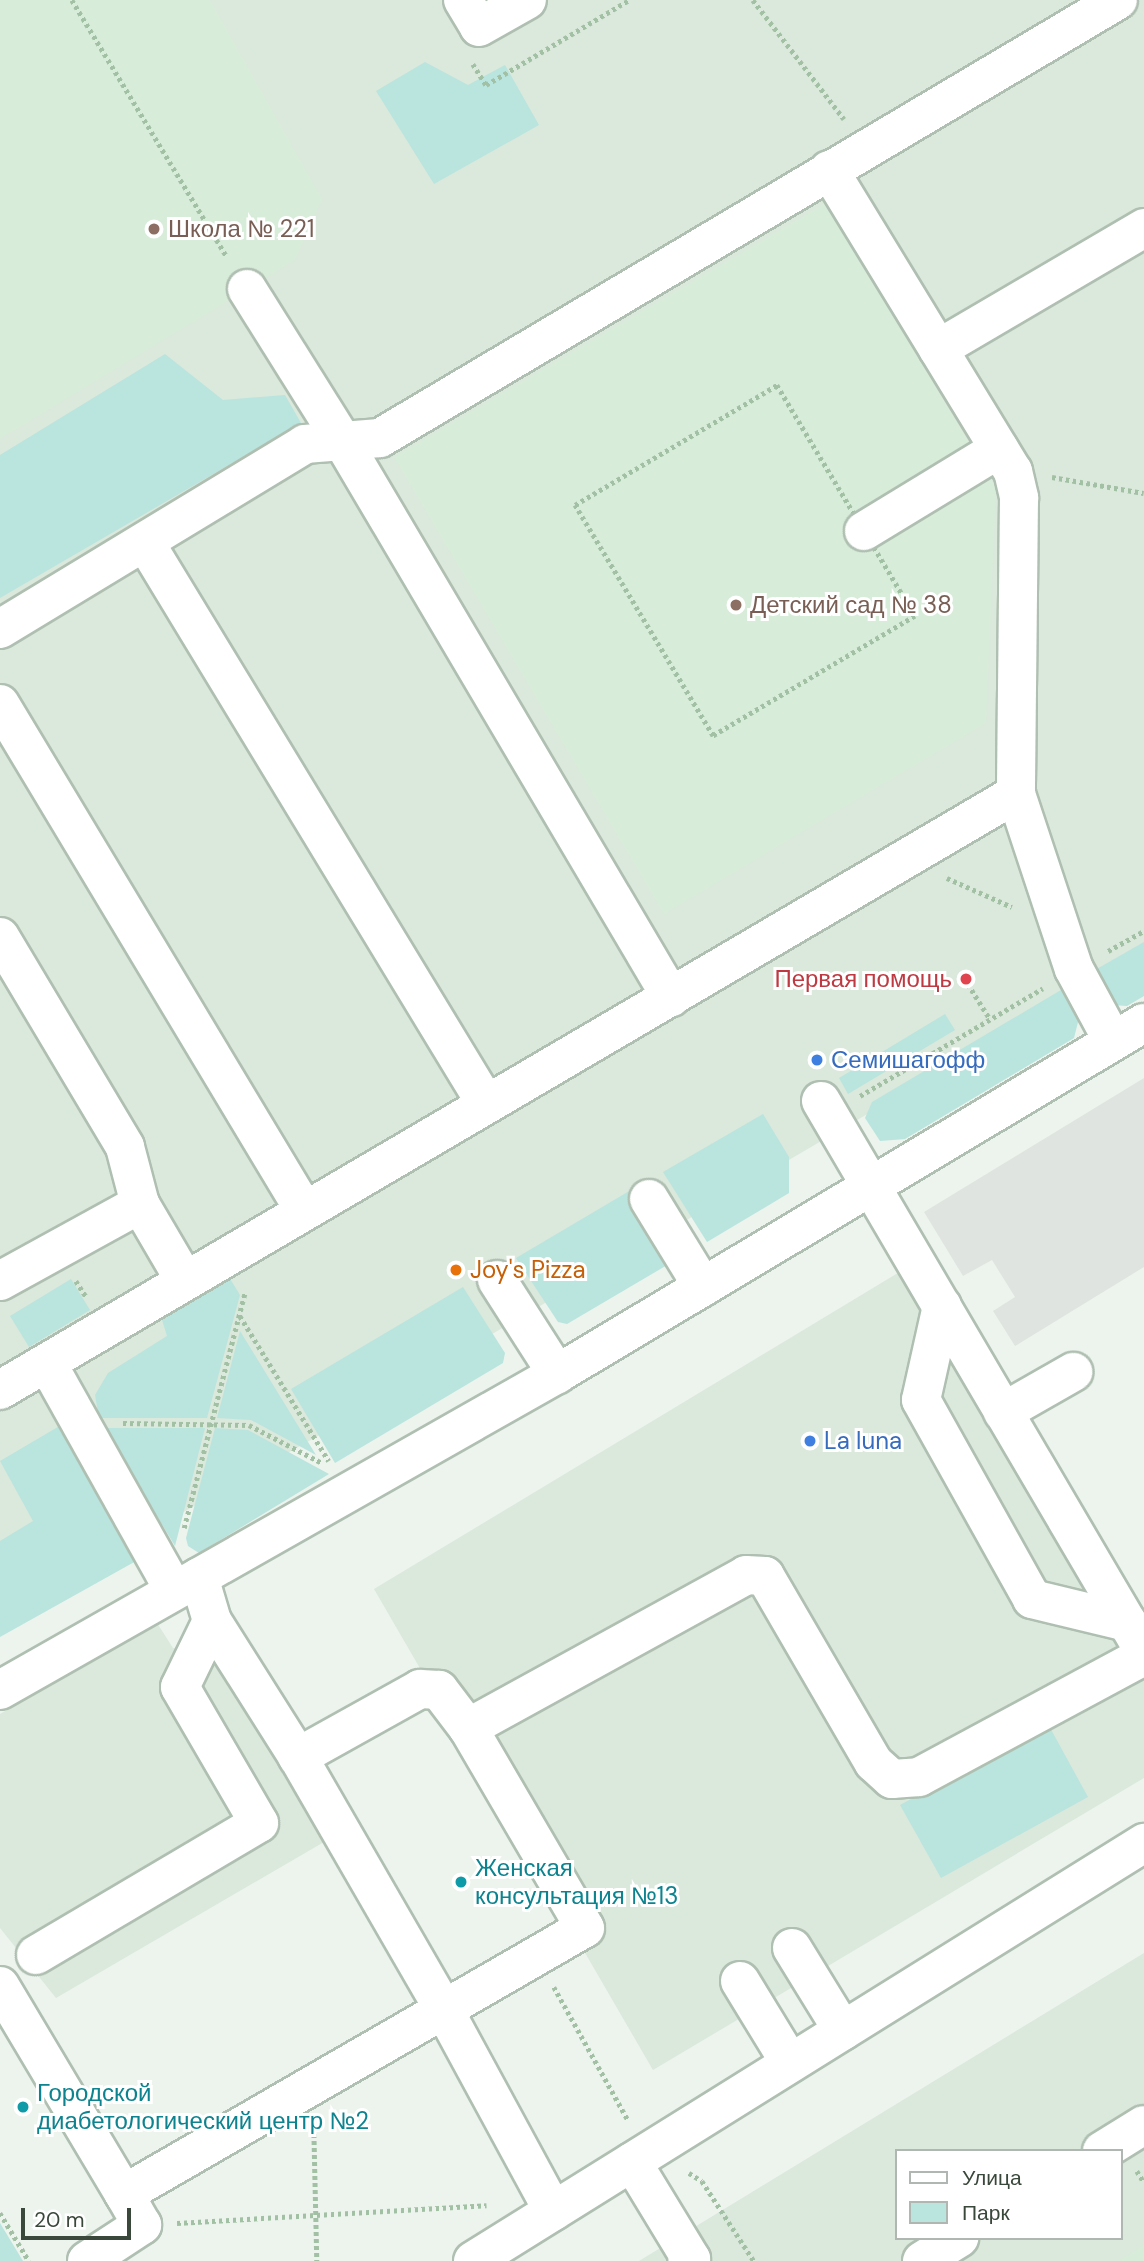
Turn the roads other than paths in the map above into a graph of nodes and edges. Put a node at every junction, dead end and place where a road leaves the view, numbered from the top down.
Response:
1 (527, 0) edge
2 (1118, 0) edge
3 (471, 13) edge
4 (829, 170) junction
5 (1144, 228) edge
6 (247, 289) road end
7 (938, 349) junction
8 (343, 442) junction
9 (1006, 460) junction
10 (864, 531) road end
11 (146, 544) junction
12 (0, 629) edge
13 (0, 704) edge
14 (1016, 794) junction
15 (6, 958) edge
16 (671, 997) junction
17 (1128, 1032) edge
18 (485, 1102) junction
19 (830, 1117) road end
20 (872, 1186) junction
21 (649, 1199) dead end
22 (140, 1204) junction
23 (304, 1210) junction
24 (184, 1279) junction
25 (497, 1280) dead end
26 (0, 1281) edge
27 (703, 1287) junction
28 (942, 1306) junction
29 (47, 1363) junction
30 (1073, 1372) dead end
31 (557, 1374) junction
32 (0, 1390) edge
33 (1003, 1412) junction
34 (181, 1583) junction
35 (212, 1621) junction
36 (1138, 1643) edge
37 (0, 1690) edge
38 (468, 1728) junction
39 (298, 1757) junction
40 (1144, 1843) edge
41 (792, 1948) dead end
42 (36, 1955) dead end
43 (740, 1981) dead end
44 (0, 1986) edge
45 (443, 2008) junction
46 (843, 2031) junction
47 (790, 2063) junction
48 (1144, 2125) edge
49 (1105, 2149) edge
50 (632, 2162) junction
51 (133, 2209) junction
52 (553, 2211) junction
53 (956, 2240) edge
54 (690, 2260) edge
55 (87, 2261) edge
56 (473, 2261) edge
57 (922, 2261) edge

1 - 3 street
2 - 4 street
4 - 7 street
4 - 8 street
5 - 7 street
6 - 8 street
7 - 9 street
8 - 11 street
8 - 16 street
9 - 10 street
9 - 14 street
11 - 12 street
11 - 18 street
13 - 23 street
14 - 16 street
14 - 17 street
15 - 22 street
16 - 18 street
17 - 20 street
18 - 23 street
19 - 20 street
20 - 27 street
20 - 28 street
21 - 27 street
22 - 24 street
22 - 26 street
23 - 24 street
24 - 29 street
25 - 31 street
27 - 31 street
28 - 33 street
28 - 36 street
29 - 32 street
29 - 34 street
30 - 33 street
31 - 34 street
33 - 36 street
34 - 35 street
34 - 37 street
35 - 39 street
35 - 42 street
36 - 38 street
38 - 39 street
38 - 45 street
39 - 45 street
40 - 46 street
41 - 46 street
43 - 47 street
44 - 51 street
45 - 51 street
45 - 52 street
46 - 47 street
47 - 50 street
48 - 49 street
50 - 52 street
50 - 54 street
51 - 55 street
52 - 56 street
53 - 57 street

